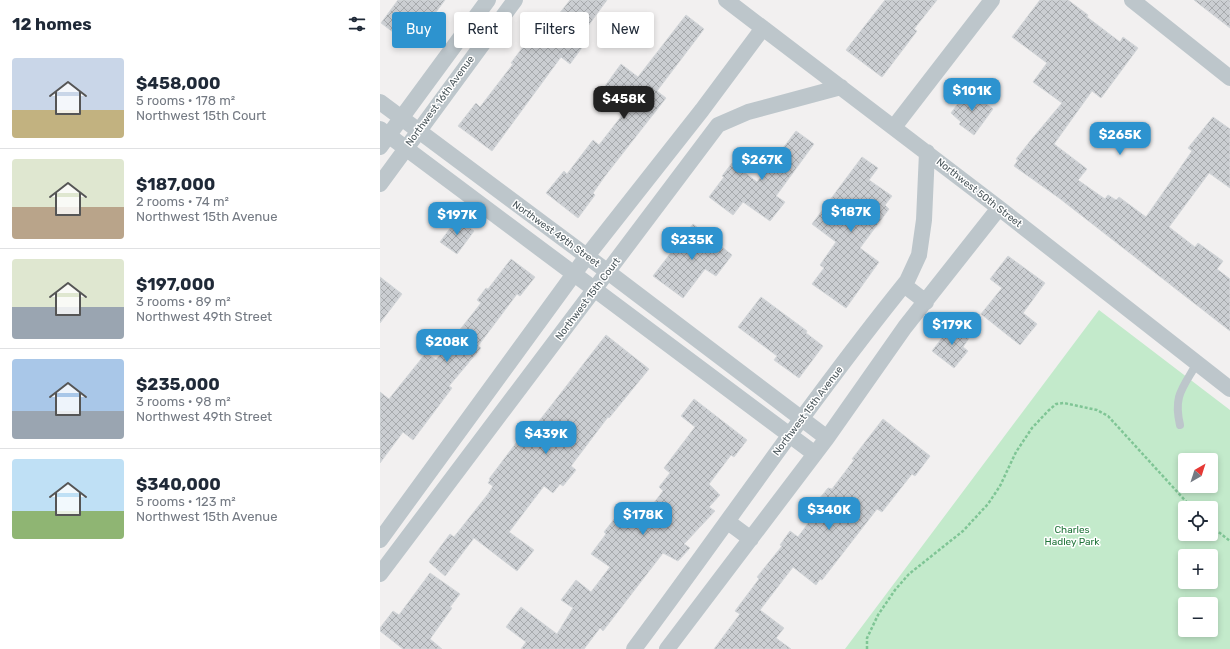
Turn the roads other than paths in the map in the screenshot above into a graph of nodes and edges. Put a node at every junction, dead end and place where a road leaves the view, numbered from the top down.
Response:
1 (514, 0) edge
2 (726, 0) edge
3 (992, 0) edge
4 (1132, 0) edge
5 (486, 3) edge
6 (495, 12) edge
7 (505, 12) edge
8 (762, 28) junction
9 (479, 48) edge
10 (1230, 78) edge
11 (841, 87) junction
12 (380, 102) edge
13 (702, 110) junction
14 (401, 119) junction
15 (718, 125) junction
16 (894, 127) junction
17 (417, 131) junction
18 (383, 137) edge
19 (405, 148) junction
20 (927, 152) junction
21 (380, 184) edge
22 (999, 208) junction
23 (587, 256) junction
24 (608, 272) junction
25 (574, 274) junction
26 (904, 285) junction
27 (596, 289) junction
28 (926, 302) junction
29 (703, 344) junction
30 (691, 361) junction
31 (1197, 363) junction
32 (1230, 389) edge
33 (800, 418) junction
34 (1180, 425) dead end
35 (788, 436) junction
36 (827, 438) junction
37 (815, 454) junction
38 (413, 496) junction
39 (429, 509) junction
40 (728, 522) junction
41 (751, 539) junction
42 (380, 540) edge
43 (380, 574) edge
44 (634, 649) edge
45 (667, 649) edge

1 - 7 street, Northwest 16th Avenue
2 - 8 street, Northwest 50th Street
3 - 16 street
4 - 10 street
5 - 6 street
5 - 14 street, Northwest 16th Avenue
8 - 11 street, Northwest 50th Street
8 - 13 street
9 - 17 street, Northwest 16th Avenue
11 - 15 street, Northwest 15th Court
11 - 16 street, Northwest 50th Street
12 - 14 street, Northwest 49th Street
13 - 15 street
13 - 23 street
14 - 17 street, Northwest 49th Street
14 - 18 street, Northwest 16th Avenue
15 - 24 street, Northwest 15th Court
16 - 20 street, Northwest 50th Street
17 - 19 street, Northwest 16th Avenue
17 - 23 street, Northwest 49th Street
18 - 19 street, Northwest 49th Street
19 - 21 street, Northwest 16th Avenue
19 - 25 street, Northwest 49th Street
20 - 22 street, Northwest 50th Street
20 - 26 street, Northwest 15th Avenue
22 - 28 street
22 - 31 street, Northwest 50th Street
23 - 24 street, Northwest 49th Street
23 - 25 street
24 - 27 street, Northwest 15th Court
24 - 29 street, Northwest 49th Street
25 - 27 street, Northwest 49th Street
25 - 38 street
26 - 28 street
26 - 33 street, Northwest 15th Avenue
27 - 30 street, Northwest 49th Street
27 - 39 street, Northwest 15th Court
28 - 36 street
29 - 30 street
29 - 33 street, Northwest 49th Street
30 - 35 street, Northwest 49th Street
31 - 32 street, Northwest 50th Street
31 - 34 lane
33 - 35 street, Northwest 15th Avenue
33 - 36 street, Northwest 49th Street
35 - 37 street, Northwest 49th Street
35 - 40 street, Northwest 15th Avenue
36 - 37 street
37 - 41 street
38 - 39 street
38 - 42 street
39 - 43 street, Northwest 15th Court
40 - 41 street
40 - 44 street, Northwest 15th Avenue
41 - 45 street

